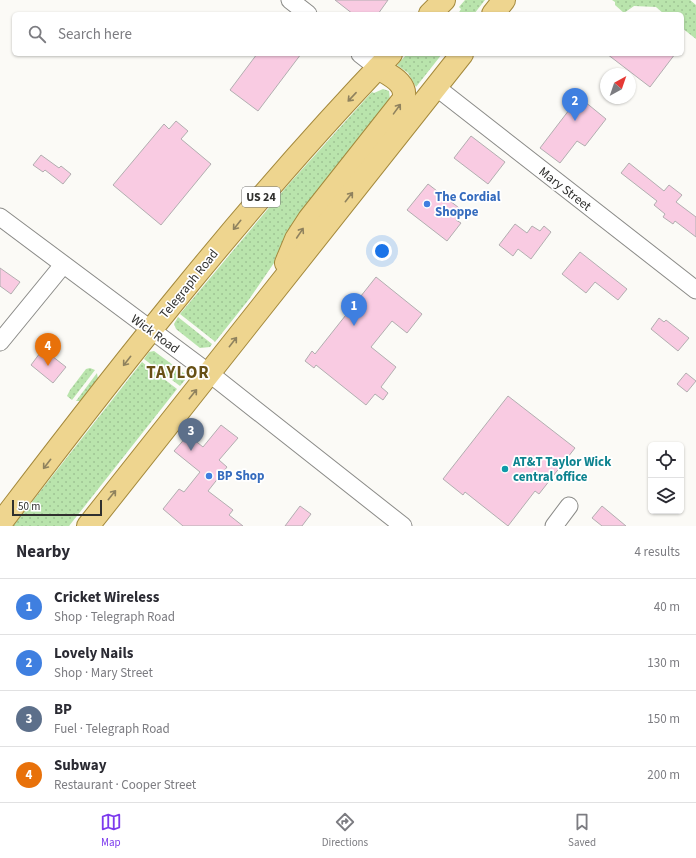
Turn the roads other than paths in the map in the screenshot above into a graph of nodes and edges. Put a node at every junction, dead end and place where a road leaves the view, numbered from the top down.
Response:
1 (290, 0) edge
2 (444, 0) edge
3 (459, 0) edge
4 (504, 0) edge
5 (305, 12) edge
6 (432, 12) edge
7 (449, 12) edge
8 (495, 12) edge
9 (367, 56) edge
10 (460, 56) edge
11 (385, 61) edge
12 (436, 87) junction
13 (0, 217) edge
14 (63, 265) junction
15 (696, 290) edge
16 (272, 294) junction
17 (151, 331) junction
18 (0, 342) edge
19 (209, 373) junction
20 (569, 506) dead end
21 (0, 524) edge
22 (88, 526) edge
23 (403, 526) edge
24 (554, 526) edge

1 - 5 street
2 - 6 main road
3 - 7 main road
4 - 8 main road
9 - 11 street
10 - 12 main road
16 -> 11 main road
11 -> 17 main road, Telegraph Road / US 24
12 - 15 street, Mary Street
16 -> 12 main road
13 - 14 street, Wick Road
14 - 17 street, Wick Road
14 - 18 street
19 -> 16 main road
17 - 19 street, Wick Road
17 -> 21 main road, Telegraph Road / US 24
22 -> 19 main road
19 - 23 street, Wick Road
20 - 24 street

